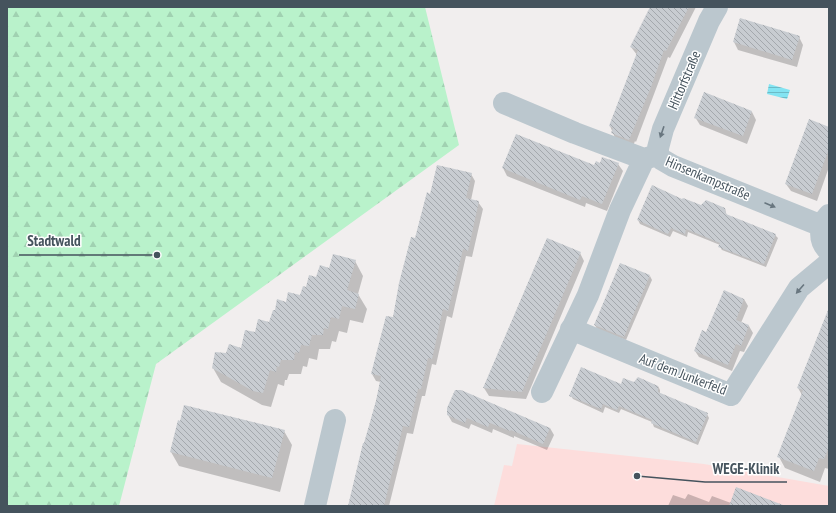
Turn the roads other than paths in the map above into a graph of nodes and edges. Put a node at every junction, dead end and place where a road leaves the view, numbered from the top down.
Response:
1 (717, 7) edge
2 (504, 104) dead end
3 (651, 157) junction
4 (825, 221) edge
5 (829, 251) edge
6 (829, 263) edge
7 (571, 329) junction
8 (542, 392) dead end
9 (335, 420) dead end
10 (314, 506) edge

1 -> 3 street, Hittorfstraße
2 - 3 street, Hinsenkampstraße
3 -> 4 street, Hinsenkampstraße
3 - 7 street
4 - 5 street, Hinsenkampstraße
6 -> 7 street, Auf dem Junkerfeld
7 - 8 street
9 - 10 street

